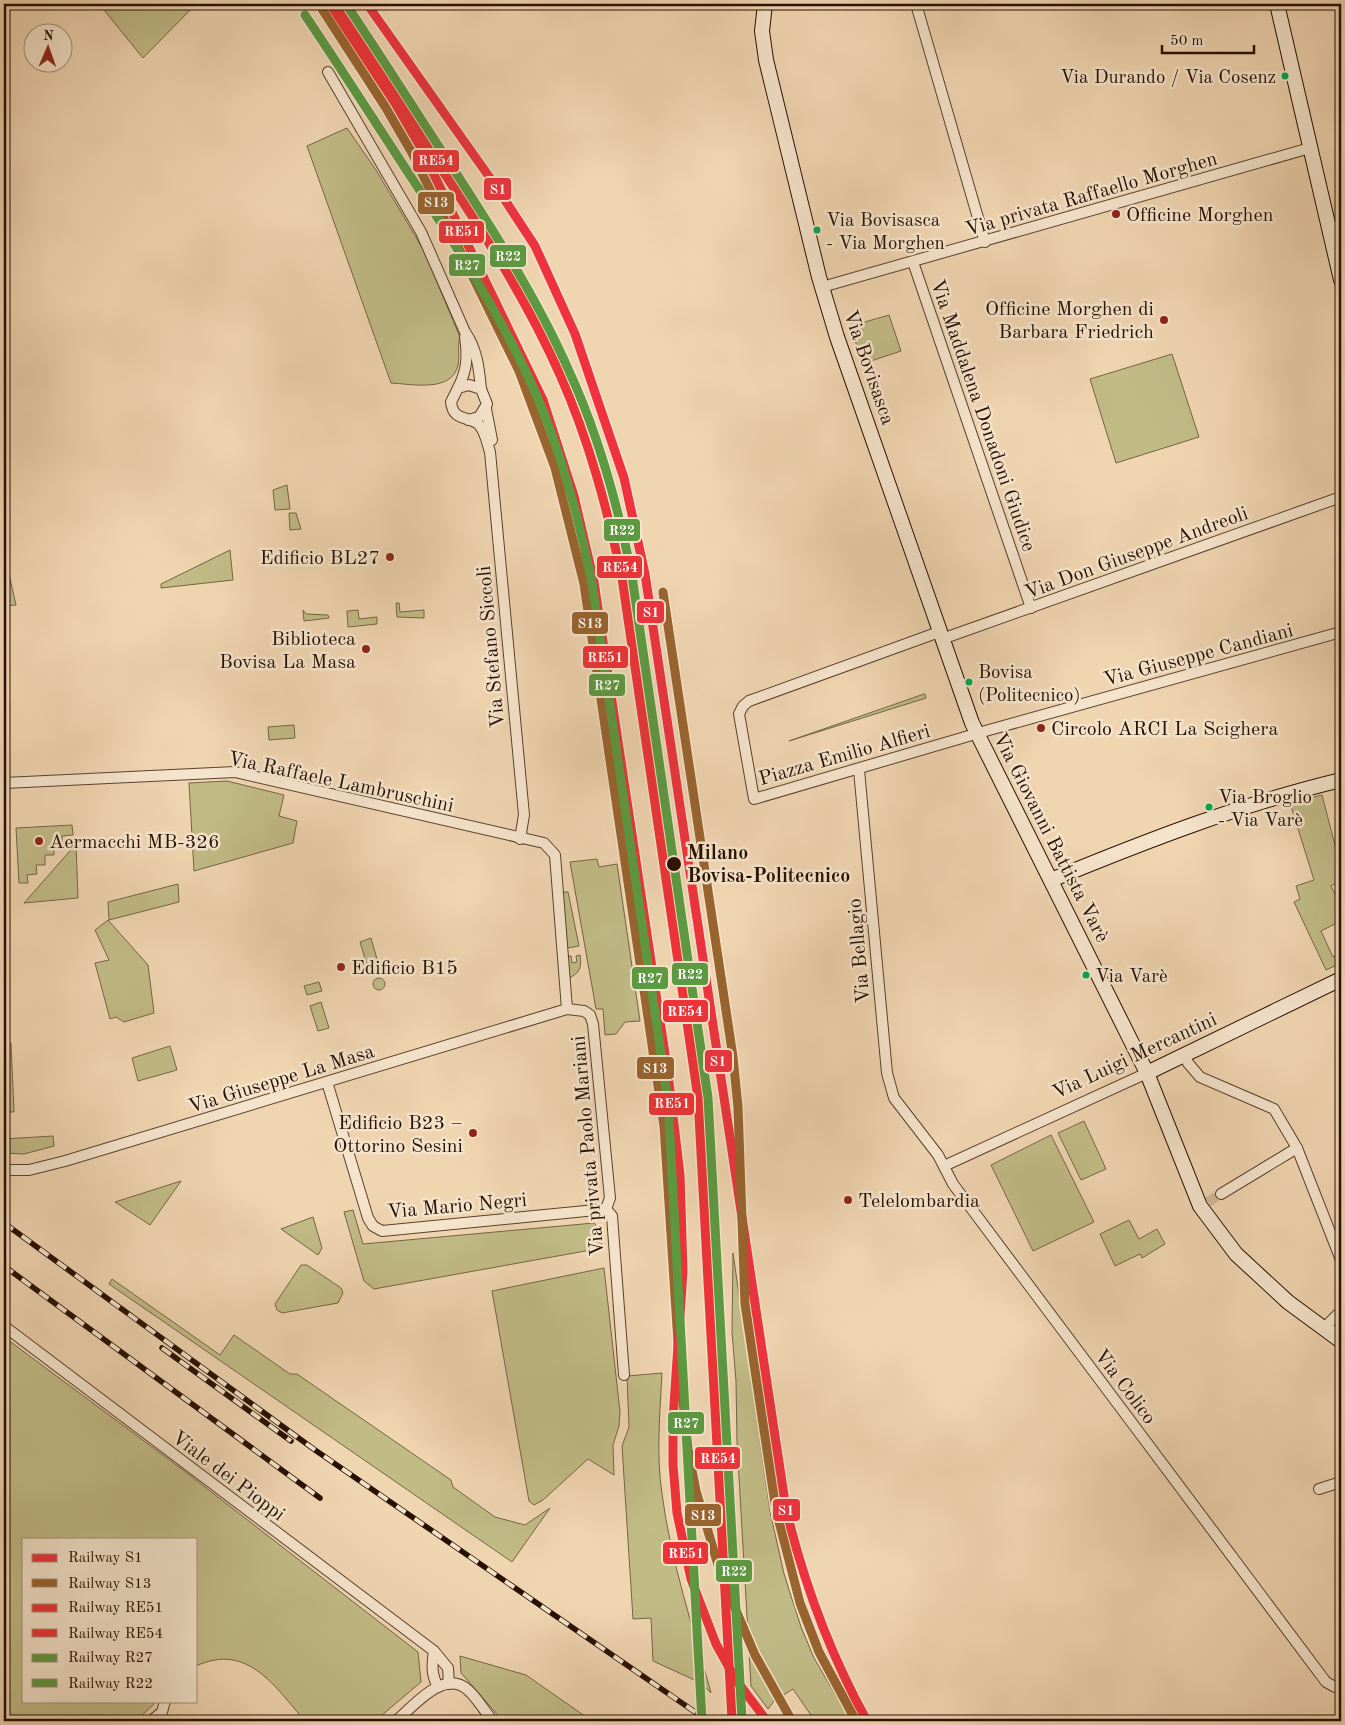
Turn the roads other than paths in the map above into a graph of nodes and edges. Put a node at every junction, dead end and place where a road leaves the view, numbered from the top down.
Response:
1 (765, 4) edge
2 (916, 4) edge
3 (1277, 4) edge
4 (328, 72) dead end
5 (1310, 148) junction
6 (985, 242) junction
7 (1338, 251) edge
8 (913, 262) junction
9 (1341, 280) edge
10 (822, 287) junction
11 (465, 332) junction
12 (458, 388) junction
13 (481, 389) junction
14 (486, 409) junction
15 (468, 420) junction
16 (490, 452) junction
17 (1341, 497) edge
18 (1031, 608) junction
19 (1341, 632) edge
20 (941, 636) junction
21 (977, 734) junction
22 (859, 770) junction
23 (1341, 780) edge
24 (4, 784) edge
25 (520, 838) junction
26 (1051, 880) junction
27 (1341, 979) edge
28 (567, 1009) junction
29 (1185, 1054) junction
30 (1147, 1072) junction
31 (327, 1082) junction
32 (894, 1098) joint
33 (1297, 1148) junction
34 (944, 1166) junction
35 (4, 1170) edge
36 (1221, 1194) tunnel mouth
37 (606, 1209) junction
38 (1341, 1260) edge
39 (1341, 1310) edge
40 (4, 1326) edge
41 (1341, 1330) edge
42 (1327, 1332) junction
43 (1341, 1341) edge
44 (624, 1375) dead end
45 (1341, 1482) edge
46 (1319, 1489) dead end
47 (434, 1651) junction
48 (448, 1684) junction
49 (1340, 1685) edge
50 (438, 1687) junction
51 (165, 1702) edge
52 (151, 1721) edge
53 (396, 1721) edge
54 (493, 1721) edge

1 - 10 street, Via Bovisasca
2 - 6 street
3 - 5 street
4 - 11 street
5 - 6 street, Via privata Raffaello Morghen
5 - 7 street
6 - 8 street, Via privata Raffaello Morghen
7 - 9 street
8 - 10 street, Via privata Raffaello Morghen
8 - 18 street, Via Maddalena Donadoni Giudice
10 - 20 street, Via Bovisasca
11 - 12 street
11 - 13 street
12 - 13 street
12 - 15 street
13 - 14 street
14 - 15 street
14 - 16 street, Via Stefano Siccoli
15 - 16 street, Via Stefano Siccoli
16 - 25 street, Via Stefano Siccoli
17 - 18 street, Via Don Giuseppe Andreoli
18 - 20 street, Via Don Giuseppe Andreoli
19 - 21 street, Via Giuseppe Candiani
20 - 21 street, Via Bovisasca
20 - 22 street, Piazza Emilio Alfieri
21 - 22 street, Piazza Emilio Alfieri
21 - 26 street, Via Giovanni Battista Varè
22 - 32 street, Via Bellagio
23 - 26 street
24 - 25 street, Via Raffaele Lambruschini
25 - 28 street, Via privata Paolo Mariani
26 - 30 street, Via Giovanni Battista Varè
27 - 29 street, Via Luigi Mercantini
28 - 31 street, Via Giuseppe La Masa
28 - 37 street, Via privata Paolo Mariani
29 - 30 street, Via Luigi Mercantini
29 - 33 street
30 - 34 street, Via Luigi Mercantini
30 - 42 street, Via Giovanni Battista Varè
31 - 35 street, Via Giuseppe La Masa
31 - 37 street, Via Mario Negri
32 - 34 street, Via Colico
33 - 36 street
33 - 38 street
34 - 49 street, Via Colico
37 - 44 street, Via privata Paolo Mariani
39 - 42 street
40 - 47 street, Viale dei Pioppi
41 - 42 street
42 - 43 street, Via Giovanni Battista Varè
45 - 46 street
47 - 48 street, Viale dei Pioppi
47 - 50 street
48 - 50 street
48 - 54 street
50 - 53 street
51 - 52 street

